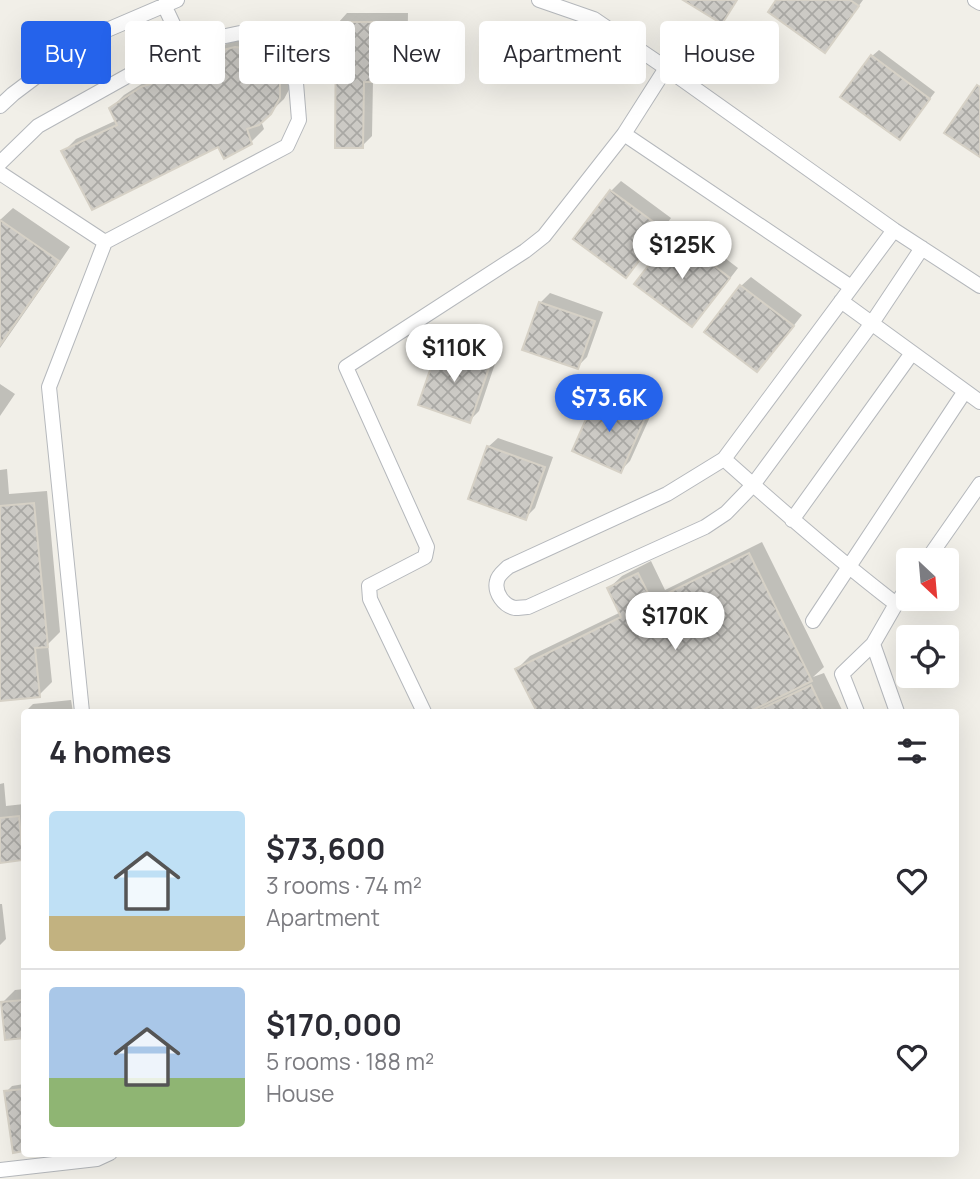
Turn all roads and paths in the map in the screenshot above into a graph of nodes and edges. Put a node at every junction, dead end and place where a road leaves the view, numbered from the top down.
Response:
1 (539, 0) edge
2 (975, 0) edge
3 (170, 3) edge
4 (980, 4) edge
5 (176, 21) edge
6 (225, 36) edge
7 (660, 64) edge
8 (125, 77) edge
9 (660, 77) edge
10 (689, 84) edge
11 (0, 106) edge
12 (624, 134) junction
13 (0, 163) edge
14 (0, 173) edge
15 (894, 230) junction
16 (105, 242) junction
17 (922, 248) junction
18 (980, 286) edge
19 (851, 287) junction
20 (841, 301) junction
21 (872, 323) junction
22 (912, 353) junction
23 (965, 391) junction
24 (980, 402) edge
25 (724, 459) junction
26 (980, 484) edge
27 (752, 485) junction
28 (792, 520) junction
29 (935, 548) edge
30 (847, 567) junction
31 (896, 604) joint
32 (813, 621) dead end
33 (873, 644) junction
34 (82, 709) edge
35 (423, 709) edge
36 (856, 709) edge
37 (896, 709) edge
38 (101, 1157) edge
39 (0, 1170) edge

1 - 7 lane
2 - 4 lane
3 - 5 lane
3 - 11 lane
6 - 16 lane
8 - 13 lane
9 - 12 lane
10 - 15 lane
12 - 19 lane
12 - 35 lane
14 - 16 lane
15 - 17 lane
15 - 19 lane
16 - 34 lane
17 - 18 lane
17 - 21 lane
19 - 20 lane
20 - 21 lane
20 - 25 lane
21 - 22 lane
21 - 27 lane
22 - 23 lane
22 - 28 lane
23 - 24 lane
23 - 30 lane
25 - 27 lane
25 - 27 lane
26 - 29 lane
27 - 28 lane
28 - 30 lane
30 - 31 lane
30 - 32 lane
31 - 33 lane
33 - 36 lane
33 - 37 lane
38 - 39 lane

